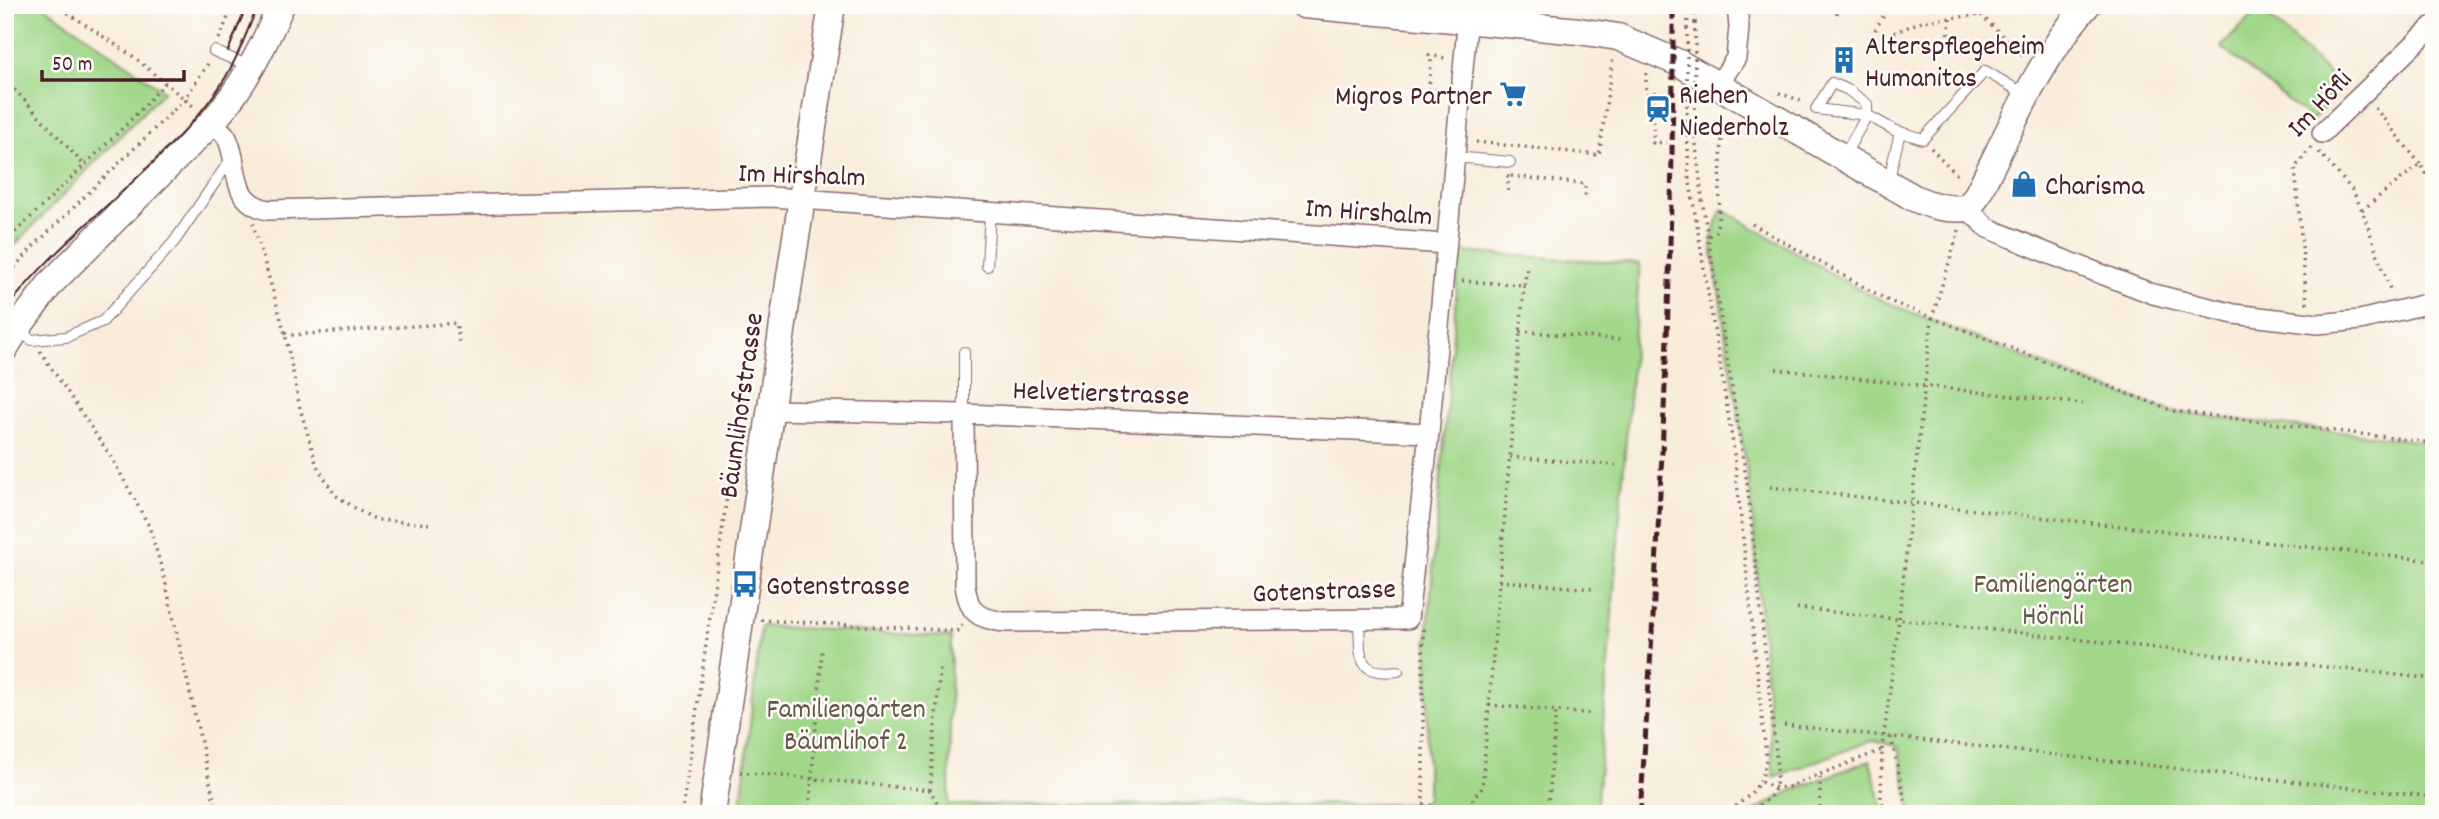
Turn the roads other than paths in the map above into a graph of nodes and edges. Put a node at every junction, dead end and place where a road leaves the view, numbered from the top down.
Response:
1 (281, 5) edge
2 (832, 5) edge
3 (1304, 5) edge
4 (1737, 5) edge
5 (2087, 5) edge
6 (1468, 13) edge
7 (2434, 25) edge
8 (214, 51) road end
9 (252, 67) junction
10 (1718, 85) junction
11 (2026, 95) junction
12 (1867, 115) junction
13 (212, 122) junction
14 (1900, 132) junction
15 (2318, 139) road end
16 (1455, 148) junction
17 (233, 158) junction
18 (1843, 158) junction
19 (1510, 162) dead end
20 (1888, 183) junction
21 (802, 198) junction
22 (1972, 202) junction
23 (990, 212) junction
24 (1445, 244) junction
25 (987, 267) dead end
26 (2434, 302) edge
27 (18, 339) edge
28 (964, 352) dead end
29 (771, 410) junction
30 (964, 414) junction
31 (1429, 433) junction
32 (1359, 620) junction
33 (1398, 671) dead end
34 (712, 814) edge

1 - 9 main road
2 - 21 main road, Bäumlihofstrasse
3 - 6 main road
4 - 10 street
5 - 11 main road
6 - 10 main road
6 - 16 street, Gotenstrasse
7 - 15 street, Im Höfli
8 - 9 lane
9 - 13 main road
10 - 18 main road
11 - 14 lane
11 - 22 main road
12 - 12 lane
12 - 14 lane
12 - 18 lane
13 - 17 street
13 - 27 main road
14 - 20 lane
16 - 19 lane
16 - 24 street, Gotenstrasse
17 - 21 street, Im Hirshalm
17 - 27 lane
18 - 20 main road
20 - 22 main road
21 - 23 street, Im Hirshalm
21 - 29 main road, Bäumlihofstrasse
22 - 26 street
23 - 24 street, Im Hirshalm
23 - 25 lane
24 - 31 street, Gotenstrasse
28 - 30 lane
29 - 30 street, Helvetierstrasse
29 - 34 main road, Bäumlihofstrasse
30 - 31 street, Helvetierstrasse
30 - 32 street, Gotenstrasse
31 - 32 street, Gotenstrasse
32 - 33 lane

